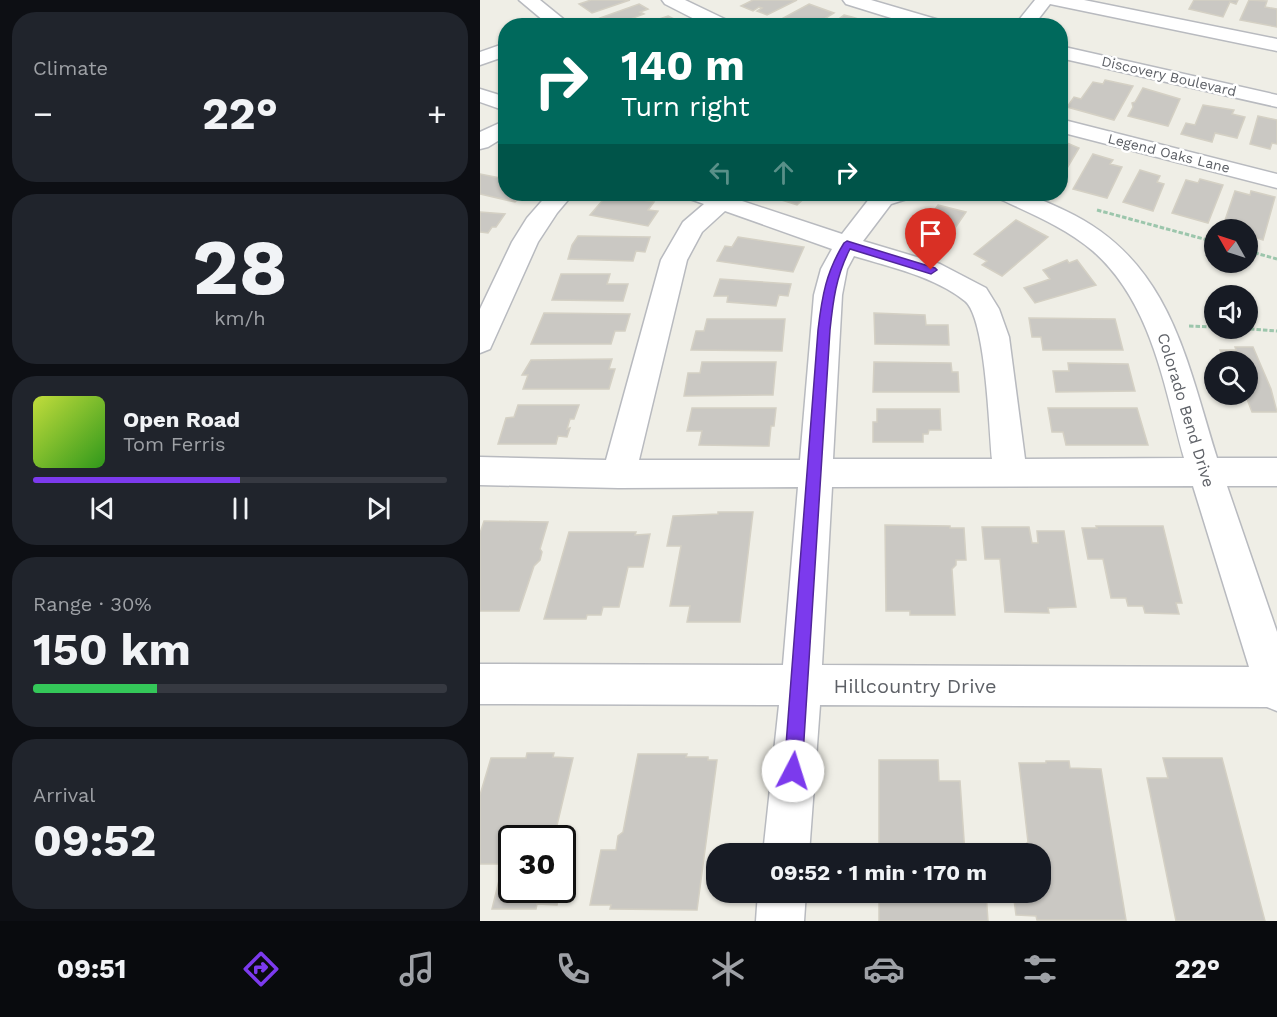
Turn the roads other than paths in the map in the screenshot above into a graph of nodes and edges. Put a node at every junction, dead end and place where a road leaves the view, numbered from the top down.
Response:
1 (528, 0) edge
2 (671, 0) edge
3 (852, 0) edge
4 (1044, 0) edge
5 (1057, 0) edge
6 (552, 18) edge
7 (708, 18) edge
8 (912, 18) edge
9 (1029, 18) edge
10 (1277, 45) edge
11 (498, 52) edge
12 (1068, 54) edge
13 (480, 59) edge
14 (480, 95) edge
15 (1277, 101) edge
16 (498, 102) edge
17 (1068, 127) edge
18 (498, 131) edge
19 (480, 142) edge
20 (1277, 181) edge
21 (553, 201) edge
22 (707, 201) edge
23 (718, 201) edge
24 (882, 201) edge
25 (1024, 201) edge
26 (847, 245) junction
27 (480, 342) edge
28 (480, 471) edge
29 (814, 472) junction
30 (1205, 472) junction
31 (1277, 472) edge
32 (619, 474) junction
33 (1010, 474) junction
34 (480, 684) edge
35 (801, 685) junction
36 (1277, 688) edge
37 (787, 843) edge
38 (781, 903) edge
39 (780, 921) edge

1 - 6 street
2 - 7 street
3 - 8 street
4 - 9 street
5 - 10 street
11 - 13 street
12 - 15 street, Discovery Boulevard
14 - 16 street
17 - 20 street, Legend Oaks Lane
18 - 19 street
21 - 27 street
22 - 32 street
23 - 26 street
24 - 26 street
25 - 30 street, Colorado Bend Drive
26 - 29 street
26 - 33 street
28 - 32 street
29 - 32 street
29 - 33 street
29 - 35 street
30 - 31 street
30 - 33 street
30 - 36 street, Colorado Bend Drive
34 - 35 street, Hillcountry Drive
35 - 36 street, Hillcountry Drive
35 - 37 street
38 - 39 street

